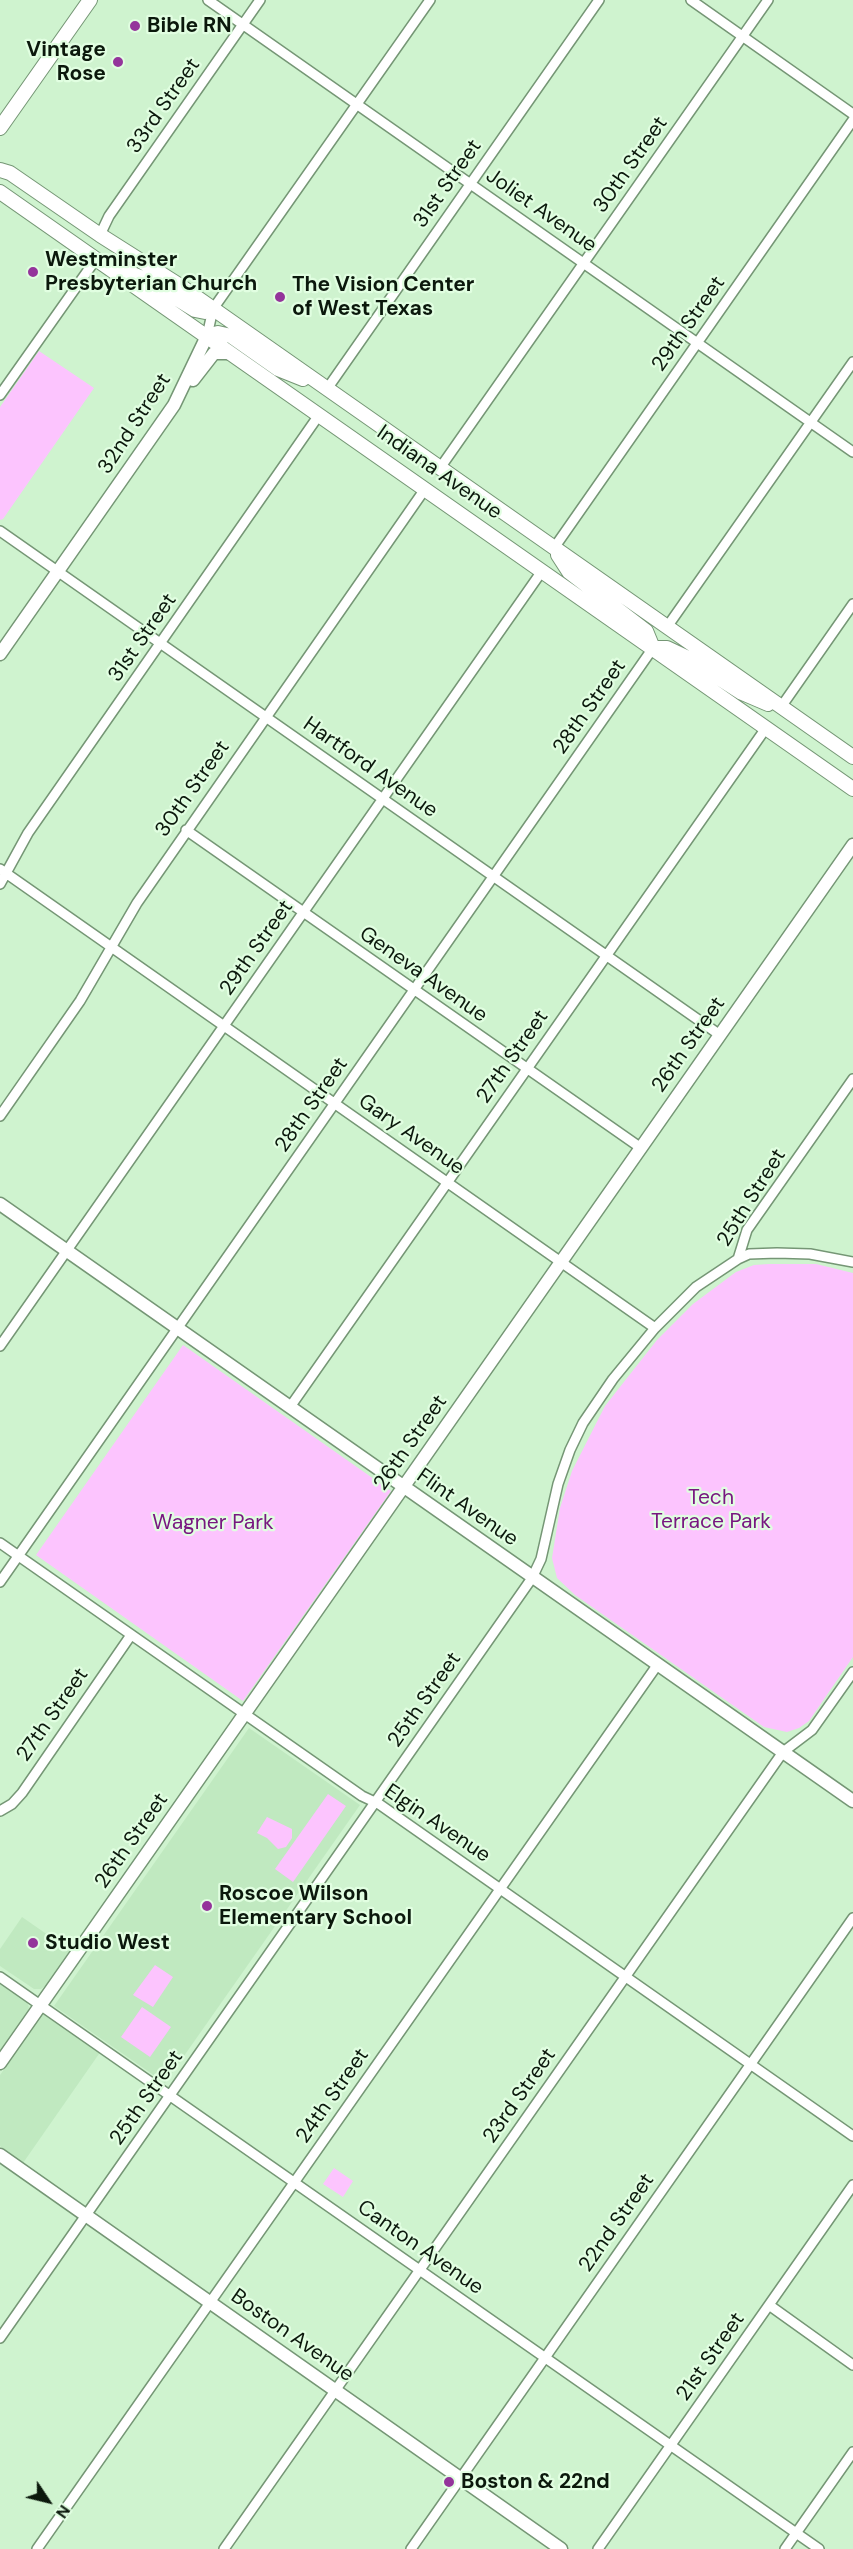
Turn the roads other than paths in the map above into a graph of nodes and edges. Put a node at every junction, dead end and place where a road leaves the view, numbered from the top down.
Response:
1 (90, 0) edge
2 (208, 0) edge
3 (260, 0) edge
4 (430, 0) edge
5 (599, 0) edge
6 (691, 0) edge
7 (768, 0) edge
8 (243, 24) junction
9 (742, 37) junction
10 (357, 104) junction
11 (853, 114) edge
12 (853, 120) edge
13 (0, 128) edge
14 (0, 170) edge
15 (470, 184) junction
16 (0, 192) edge
17 (100, 235) junction
18 (96, 259) junction
19 (584, 263) junction
20 (213, 309) junction
21 (207, 336) junction
22 (698, 343) junction
23 (231, 353) junction
24 (853, 362) edge
25 (327, 389) junction
26 (0, 395) edge
27 (174, 405) junction
28 (319, 415) junction
29 (811, 422) junction
30 (853, 452) edge
31 (440, 468) junction
32 (425, 489) junction
33 (0, 531) edge
34 (554, 548) junction
35 (542, 571) junction
36 (58, 572) junction
37 (853, 604) edge
38 (668, 627) junction
39 (160, 644) junction
40 (653, 648) junction
41 (0, 654) edge
42 (781, 707) junction
43 (266, 717) junction
44 (766, 728) junction
45 (853, 757) edge
46 (853, 789) edge
47 (383, 799) junction
48 (186, 830) junction
49 (853, 845) edge
50 (3, 871) edge
51 (493, 876) junction
52 (0, 884) edge
53 (303, 913) junction
54 (111, 948) junction
55 (606, 956) junction
56 (414, 990) junction
57 (224, 1026) junction
58 (720, 1035) junction
59 (527, 1069) junction
60 (853, 1079) edge
61 (334, 1104) junction
62 (0, 1116) edge
63 (640, 1148) junction
64 (447, 1183) junction
65 (0, 1204) edge
66 (66, 1251) junction
67 (738, 1259) junction
68 (561, 1262) junction
69 (853, 1262) edge
70 (655, 1328) junction
71 (177, 1329) junction
72 (0, 1346) edge
73 (290, 1407) junction
74 (403, 1487) junction
75 (0, 1543) edge
76 (19, 1556) junction
77 (532, 1578) junction
78 (0, 1582) edge
79 (131, 1635) junction
80 (658, 1664) junction
81 (853, 1672) edge
82 (244, 1715) junction
83 (783, 1752) junction
84 (853, 1801) edge
85 (375, 1803) junction
86 (0, 1811) edge
87 (500, 1888) junction
88 (853, 1918) edge
89 (0, 1977) edge
90 (625, 1977) junction
91 (41, 2006) junction
92 (0, 2063) edge
93 (751, 2064) junction
94 (170, 2096) junction
95 (853, 2136) edge
96 (0, 2155) edge
97 (294, 2182) junction
98 (853, 2185) edge
99 (86, 2216) junction
100 (420, 2270) junction
101 (210, 2302) junction
102 (769, 2305) junction
103 (0, 2338) edge
104 (545, 2358) junction
105 (853, 2365) edge
106 (335, 2391) junction
107 (671, 2446) junction
108 (853, 2452) edge
109 (461, 2478) junction
110 (796, 2533) junction
111 (37, 2549) edge
112 (224, 2549) edge
113 (411, 2549) edge
114 (561, 2549) edge
115 (598, 2549) edge
116 (785, 2549) edge
117 (819, 2549) edge

1 - 13 main road
2 - 8 street, Joliet Avenue
3 - 8 street, 33rd Street
4 - 10 street, 32nd Street
5 - 15 street, 31st Street
6 - 9 street
7 - 9 street, 30th Street
8 - 10 street, Joliet Avenue
8 - 17 street, 33rd Street
9 - 11 street
9 - 19 street, 30th Street
10 - 15 street, Joliet Avenue
10 - 20 street, 32nd Street
12 - 22 street, 29th Street
14 - 17 main road, Indiana Avenue
15 - 19 street, Joliet Avenue
15 - 25 street, 31st Street
16 - 18 main road, Indiana Avenue
17 - 20 main road, Indiana Avenue
18 - 20 main road
18 - 21 main road, Indiana Avenue
18 - 26 street
19 - 22 street, Joliet Avenue
19 - 31 street, 30th Street
20 - 21 street, 32nd Street
20 - 25 main road, Indiana Avenue
21 - 23 main road, Indiana Avenue
21 - 25 main road
21 - 27 street, 32nd Street
22 - 29 street, Joliet Avenue
22 - 34 street, 29th Street
23 - 27 street
23 - 28 main road, Indiana Avenue
24 - 29 street
25 - 31 main road, Indiana Avenue
27 - 36 street, 32nd Street
28 - 32 main road, Indiana Avenue
28 - 39 street, 31st Street
29 - 30 street, Joliet Avenue
29 - 38 street
31 - 34 main road, Indiana Avenue
32 - 35 main road, Indiana Avenue
32 - 43 street, 30th Street
33 - 36 street, Hartford Avenue
34 - 38 main road, Indiana Avenue
34 - 40 main road
35 - 40 main road, Indiana Avenue
35 - 47 street, 29th Street
36 - 39 street, Hartford Avenue
36 - 41 street, 32nd Street
37 - 42 street
38 - 42 main road, Indiana Avenue
39 - 43 street, Hartford Avenue
39 - 50 street, 31st Street
40 - 42 main road
40 - 44 main road, Indiana Avenue
40 - 51 street, 28th Street
42 - 45 main road, Indiana Avenue
43 - 47 street, Hartford Avenue
43 - 48 street, 30th Street
44 - 46 main road, Indiana Avenue
44 - 55 street, 27th Street
47 - 51 street, Hartford Avenue
47 - 53 street, 29th Street
48 - 53 street, Geneva Avenue
48 - 54 street, 30th Street
49 - 58 street, 26th Street
50 - 52 street, 31st Street
50 - 54 street, Gary Avenue
51 - 55 street, Hartford Avenue
51 - 56 street, 28th Street
53 - 56 street, Geneva Avenue
53 - 57 street, 29th Street
54 - 57 street, Gary Avenue
54 - 62 street, 30th Street
55 - 58 street, Hartford Avenue
55 - 59 street, 27th Street
56 - 59 street, Geneva Avenue
56 - 61 street, 28th Street
57 - 61 street, Gary Avenue
57 - 66 street, 29th Street
58 - 63 street, 26th Street
59 - 63 street, Geneva Avenue
59 - 64 street, 27th Street
60 - 67 street, 25th Street
61 - 64 street, Gary Avenue
61 - 71 street, 28th Street
63 - 68 street, 26th Street
64 - 68 street, Gary Avenue
64 - 73 street, 27th Street
65 - 66 street, Flint Avenue
66 - 71 street, Flint Avenue
66 - 72 street, 29th Street
67 - 69 street
67 - 70 street, 25th Street
68 - 70 street, Gary Avenue
68 - 74 street, 26th Street
70 - 77 street, 25th Street
71 - 73 street, Flint Avenue
71 - 76 street, 28th Street
73 - 74 street, Flint Avenue
74 - 77 street, Flint Avenue
74 - 82 street, 26th Street
75 - 76 street, Elgin Avenue
76 - 78 street, 28th Street
76 - 79 street, Elgin Avenue
77 - 80 street, Flint Avenue
77 - 85 street, 25th Street
79 - 82 street, Elgin Avenue
79 - 86 street, 27th Street
80 - 83 street, Flint Avenue
80 - 87 street, 24th Street
81 - 83 street, 23rd Street
82 - 85 street, Elgin Avenue
82 - 91 street, 26th Street
83 - 84 street, Flint Avenue
83 - 90 street, 23rd Street
85 - 87 street, Elgin Avenue
85 - 94 street, 25th Street
87 - 90 street, Elgin Avenue
87 - 97 street, 24th Street
88 - 93 street, 22nd Street
89 - 91 street, Canton Avenue
90 - 93 street, Elgin Avenue
90 - 100 street, 23rd Street
91 - 92 street, 26th Street
91 - 94 street, Canton Avenue
93 - 95 street, Elgin Avenue
93 - 104 street, 22nd Street
94 - 97 street, Canton Avenue
94 - 99 street, 25th Street
96 - 99 street, Boston Avenue
97 - 100 street, Canton Avenue
97 - 101 street, 24th Street
98 - 102 street, 21st Street
99 - 101 street, Boston Avenue
99 - 103 street, 25th Street
100 - 104 street, Canton Avenue
100 - 106 street, 23rd Street
101 - 106 street, Boston Avenue
101 - 111 street, 24th Street
102 - 105 street
102 - 107 street, 21st Street
104 - 107 street, Canton Avenue
104 - 109 street, 22nd Street
106 - 109 street, Boston Avenue
106 - 112 street, 23rd Street
107 - 110 street, Canton Avenue
107 - 115 street, 21st Street
108 - 110 street
109 - 113 street, 22nd Street
109 - 114 street, Boston Avenue
110 - 116 street
110 - 117 street, Canton Avenue

